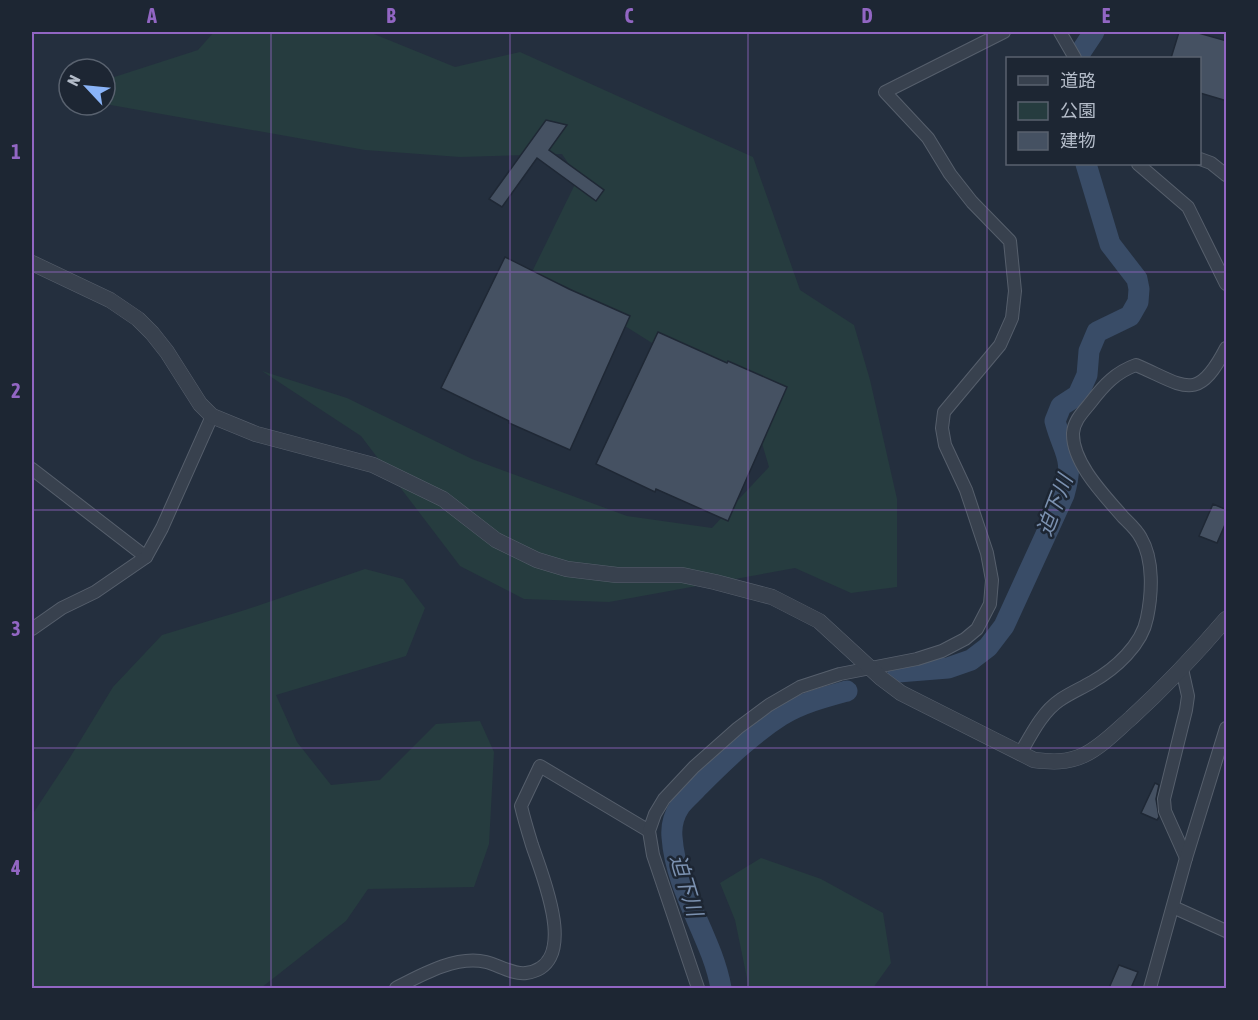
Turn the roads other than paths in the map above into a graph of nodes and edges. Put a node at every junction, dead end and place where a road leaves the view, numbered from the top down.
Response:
1 (1004, 32) edge
2 (1060, 32) edge
3 (1074, 57) edge
4 (1201, 159) edge
5 (1139, 165) edge
6 (1227, 175) edge
7 (32, 263) edge
8 (1227, 284) edge
9 (1227, 348) edge
10 (212, 416) junction
11 (32, 469) edge
12 (146, 557) junction
13 (1227, 619) edge
14 (32, 629) edge
15 (870, 668) junction
16 (1182, 669) junction
17 (1227, 728) edge
18 (1020, 754) junction
19 (649, 831) junction
20 (1186, 858) junction
21 (1173, 907) junction
22 (1227, 931) edge
23 (396, 988) edge
24 (698, 988) edge
25 (1150, 988) edge

1 - 15 street
2 - 3 street
4 - 6 street
5 - 8 street
7 - 10 street
9 - 18 street
10 - 12 street
10 - 15 street
11 - 12 street
12 - 14 street
13 - 16 street
15 - 18 street
15 - 19 street
16 - 18 street
16 - 20 street
17 - 20 street
19 - 23 street
19 - 24 street
20 - 21 street
21 - 22 street
21 - 25 street

